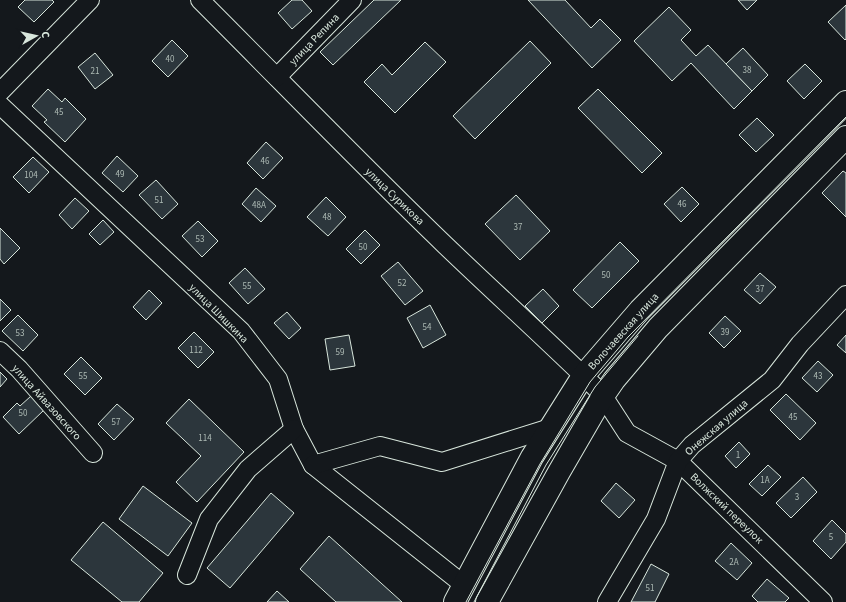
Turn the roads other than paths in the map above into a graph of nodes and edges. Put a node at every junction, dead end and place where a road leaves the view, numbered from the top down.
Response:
1 (90, 0) edge
2 (200, 0) edge
3 (352, 0) edge
4 (277, 77) junction
5 (0, 92) edge
6 (0, 105) edge
7 (841, 116) edge
8 (846, 137) edge
9 (846, 295) edge
10 (0, 351) edge
11 (594, 386) junction
12 (550, 428) junction
13 (294, 429) junction
14 (93, 453) dead end
15 (678, 461) junction
16 (313, 465) junction
17 (187, 575) dead end
18 (459, 594) edge
19 (487, 602) edge
20 (607, 602) edge
21 (823, 602) edge

1 - 5 street
2 - 4 street, улица Сурикова
3 - 4 street, улица Репина
4 - 11 street, улица Сурикова
6 - 13 street, улица Шишкина
7 - 11 main road, Волочаевская улица
8 - 11 main road, Волочаевская улица
9 - 15 street, Онежская улица
10 - 14 street, улица Айвазовского
11 - 12 main road, Волочаевская улица
11 - 15 street, Волжский переулок
11 - 19 main road, Волочаевская улица
12 - 16 street
12 - 18 main road, Волочаевская улица
13 - 16 street, улица Шишкина
13 - 17 street
15 - 20 street, Онежская улица
15 - 21 street, Волжский переулок
16 - 18 street, улица Шишкина

